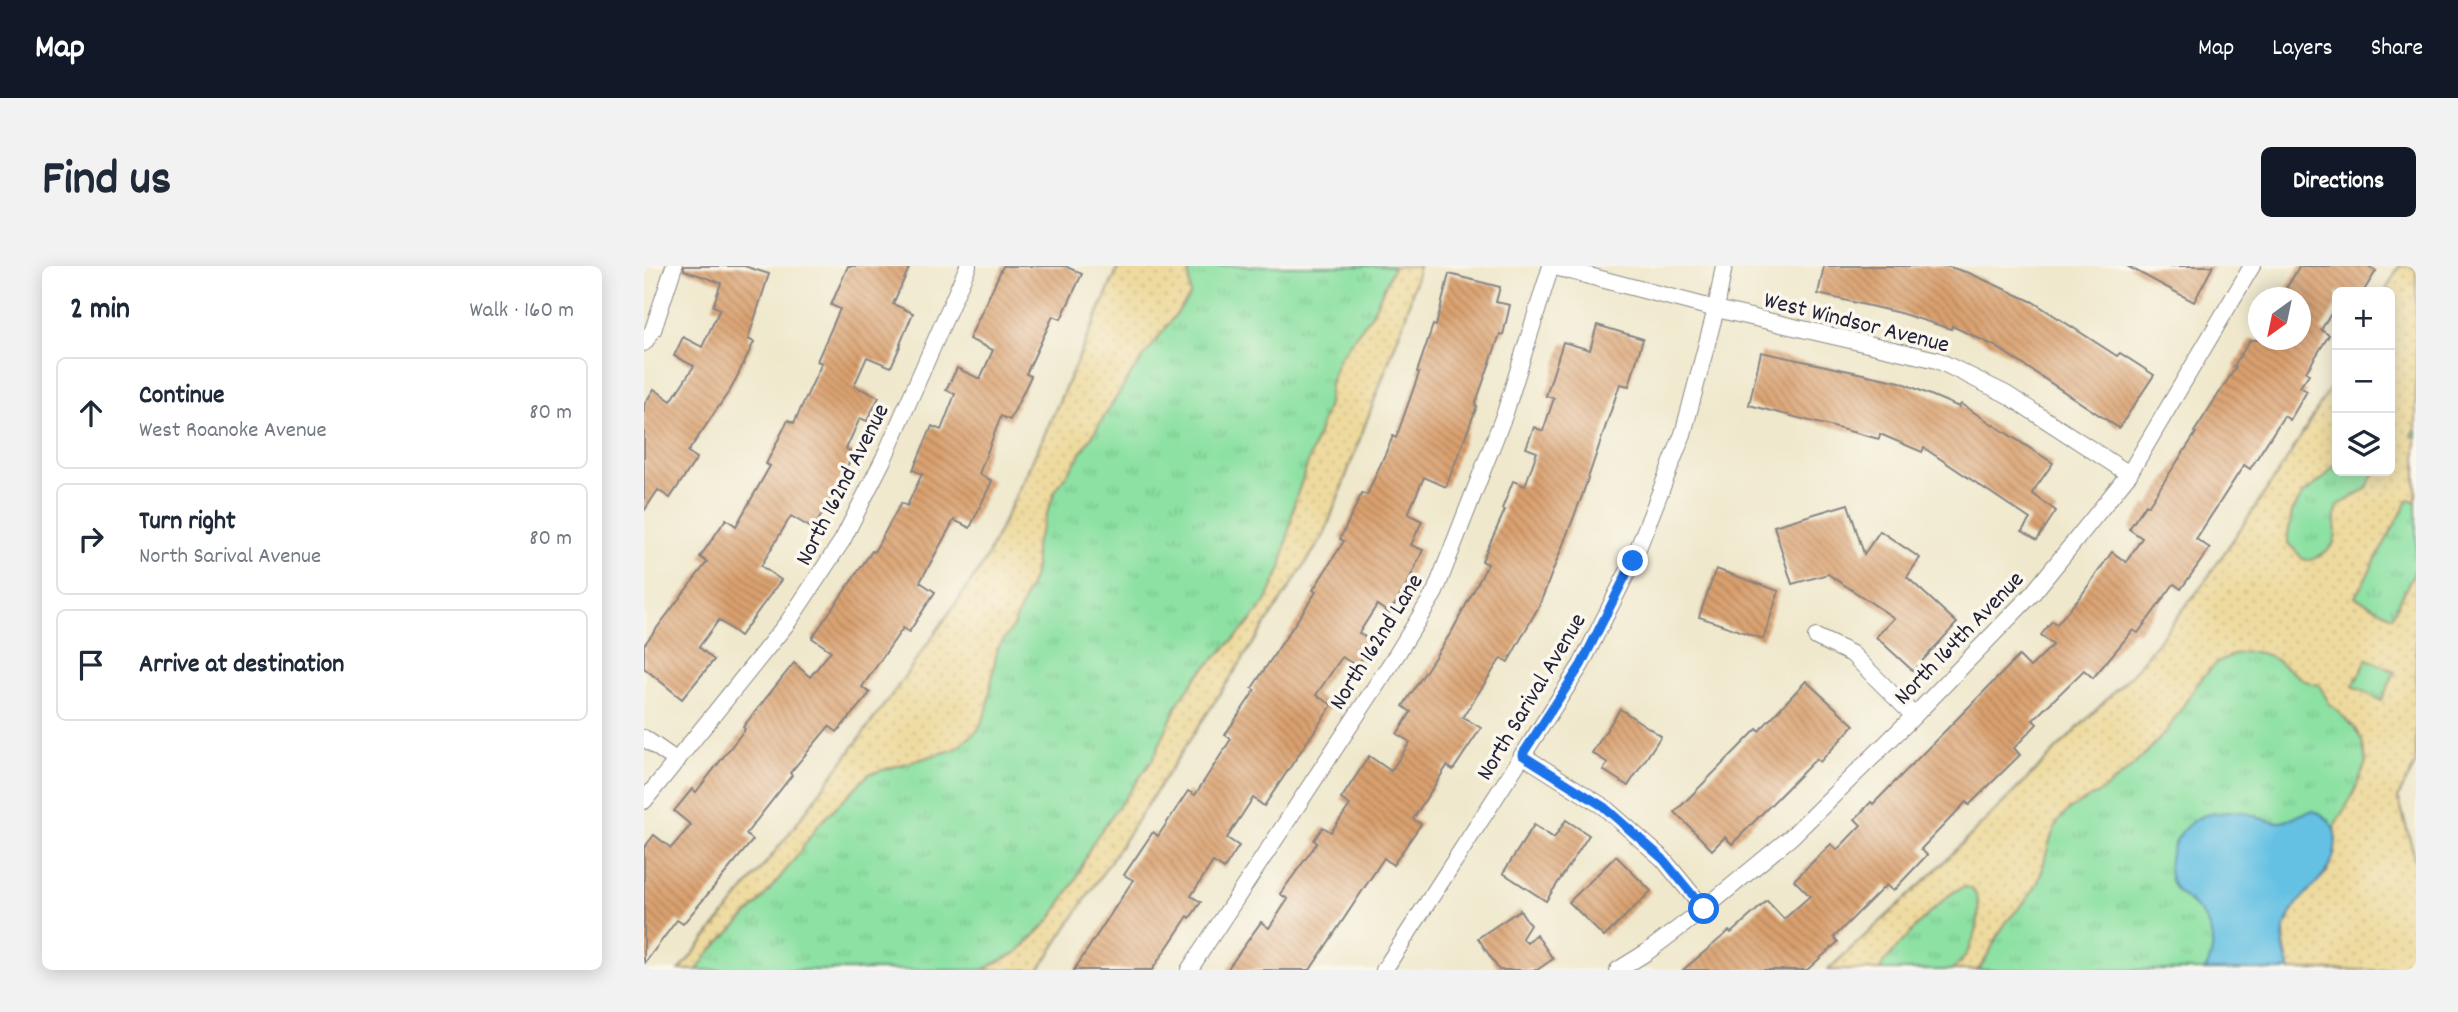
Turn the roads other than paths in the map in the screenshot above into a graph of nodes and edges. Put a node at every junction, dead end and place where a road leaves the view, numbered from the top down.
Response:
1 (674, 266) edge
2 (968, 266) edge
3 (1551, 266) edge
4 (1724, 266) edge
5 (2252, 266) edge
6 (1716, 309) junction
7 (644, 343) edge
8 (2129, 474) junction
9 (1816, 637) dead end
10 (1914, 716) junction
11 (644, 738) edge
12 (1522, 755) junction
13 (677, 761) junction
14 (644, 801) edge
15 (1704, 909) junction
16 (1189, 970) edge
17 (1384, 970) edge
18 (1618, 970) edge

1 - 7 street
2 - 13 street, North 162nd Avenue
3 - 6 street, West Windsor Avenue
3 - 16 street, North 162nd Lane
4 - 6 street, North Sarival Avenue
5 - 8 street, North 164th Avenue
6 - 8 street, West Windsor Avenue
6 - 12 street, North Sarival Avenue
8 - 10 street, North 164th Avenue
9 - 10 street
10 - 15 street, North 164th Avenue
11 - 13 street
12 - 15 street
12 - 17 street, North Sarival Avenue
13 - 14 street, North 162nd Avenue
15 - 18 street, North 164th Avenue

